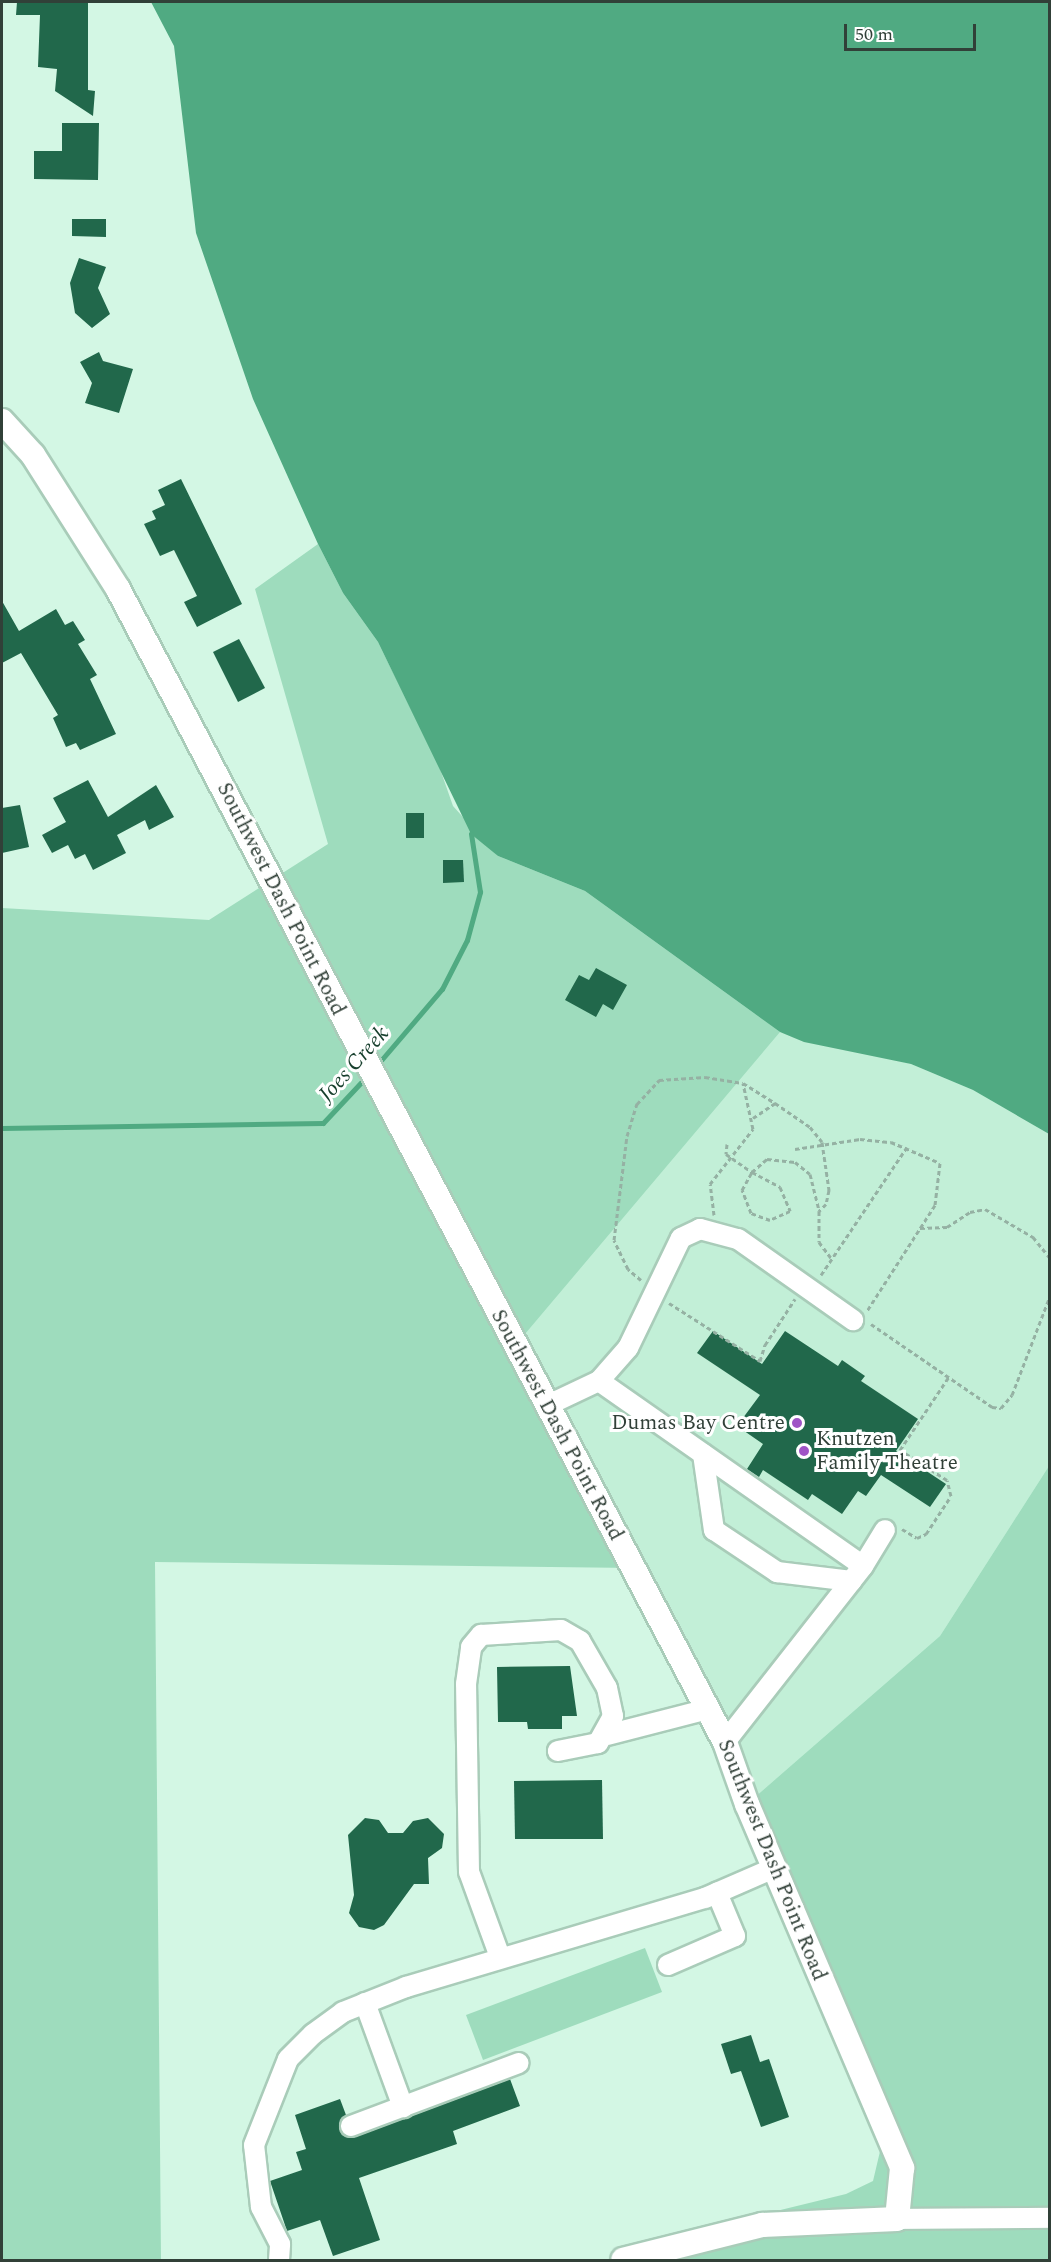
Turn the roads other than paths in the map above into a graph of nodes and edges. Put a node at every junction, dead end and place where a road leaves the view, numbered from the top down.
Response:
1 (2, 421) edge
2 (853, 1320) dead end
3 (599, 1381) junction
4 (546, 1406) junction
5 (703, 1455) junction
6 (885, 1530) road end
7 (857, 1574) junction
8 (708, 1709) junction
9 (607, 1734) junction
10 (725, 1742) junction
11 (558, 1751) dead end
12 (774, 1868) junction
13 (717, 1893) junction
14 (500, 1957) junction
15 (668, 1965) dead end
16 (365, 2003) junction
17 (519, 2063) dead end
18 (403, 2107) junction
19 (351, 2126) dead end
20 (897, 2218) junction
21 (1050, 2218) edge
22 (279, 2260) edge
23 (623, 2260) edge

1 - 4 main road, Southwest Dash Point Road
2 - 3 street
3 - 4 street
3 - 5 street
4 - 8 main road, Southwest Dash Point Road
5 - 7 street
5 - 7 street
6 - 7 street
7 - 10 street
8 - 9 street
8 - 10 main road, Southwest Dash Point Road
9 - 11 street
9 - 14 street
10 - 12 main road, Southwest Dash Point Road
12 - 13 street
12 - 20 main road, Southwest Dash Point Road
13 - 14 street
13 - 15 street
14 - 16 street
16 - 18 street
16 - 22 street
17 - 18 street
18 - 19 street
20 - 21 street
20 - 23 main road

